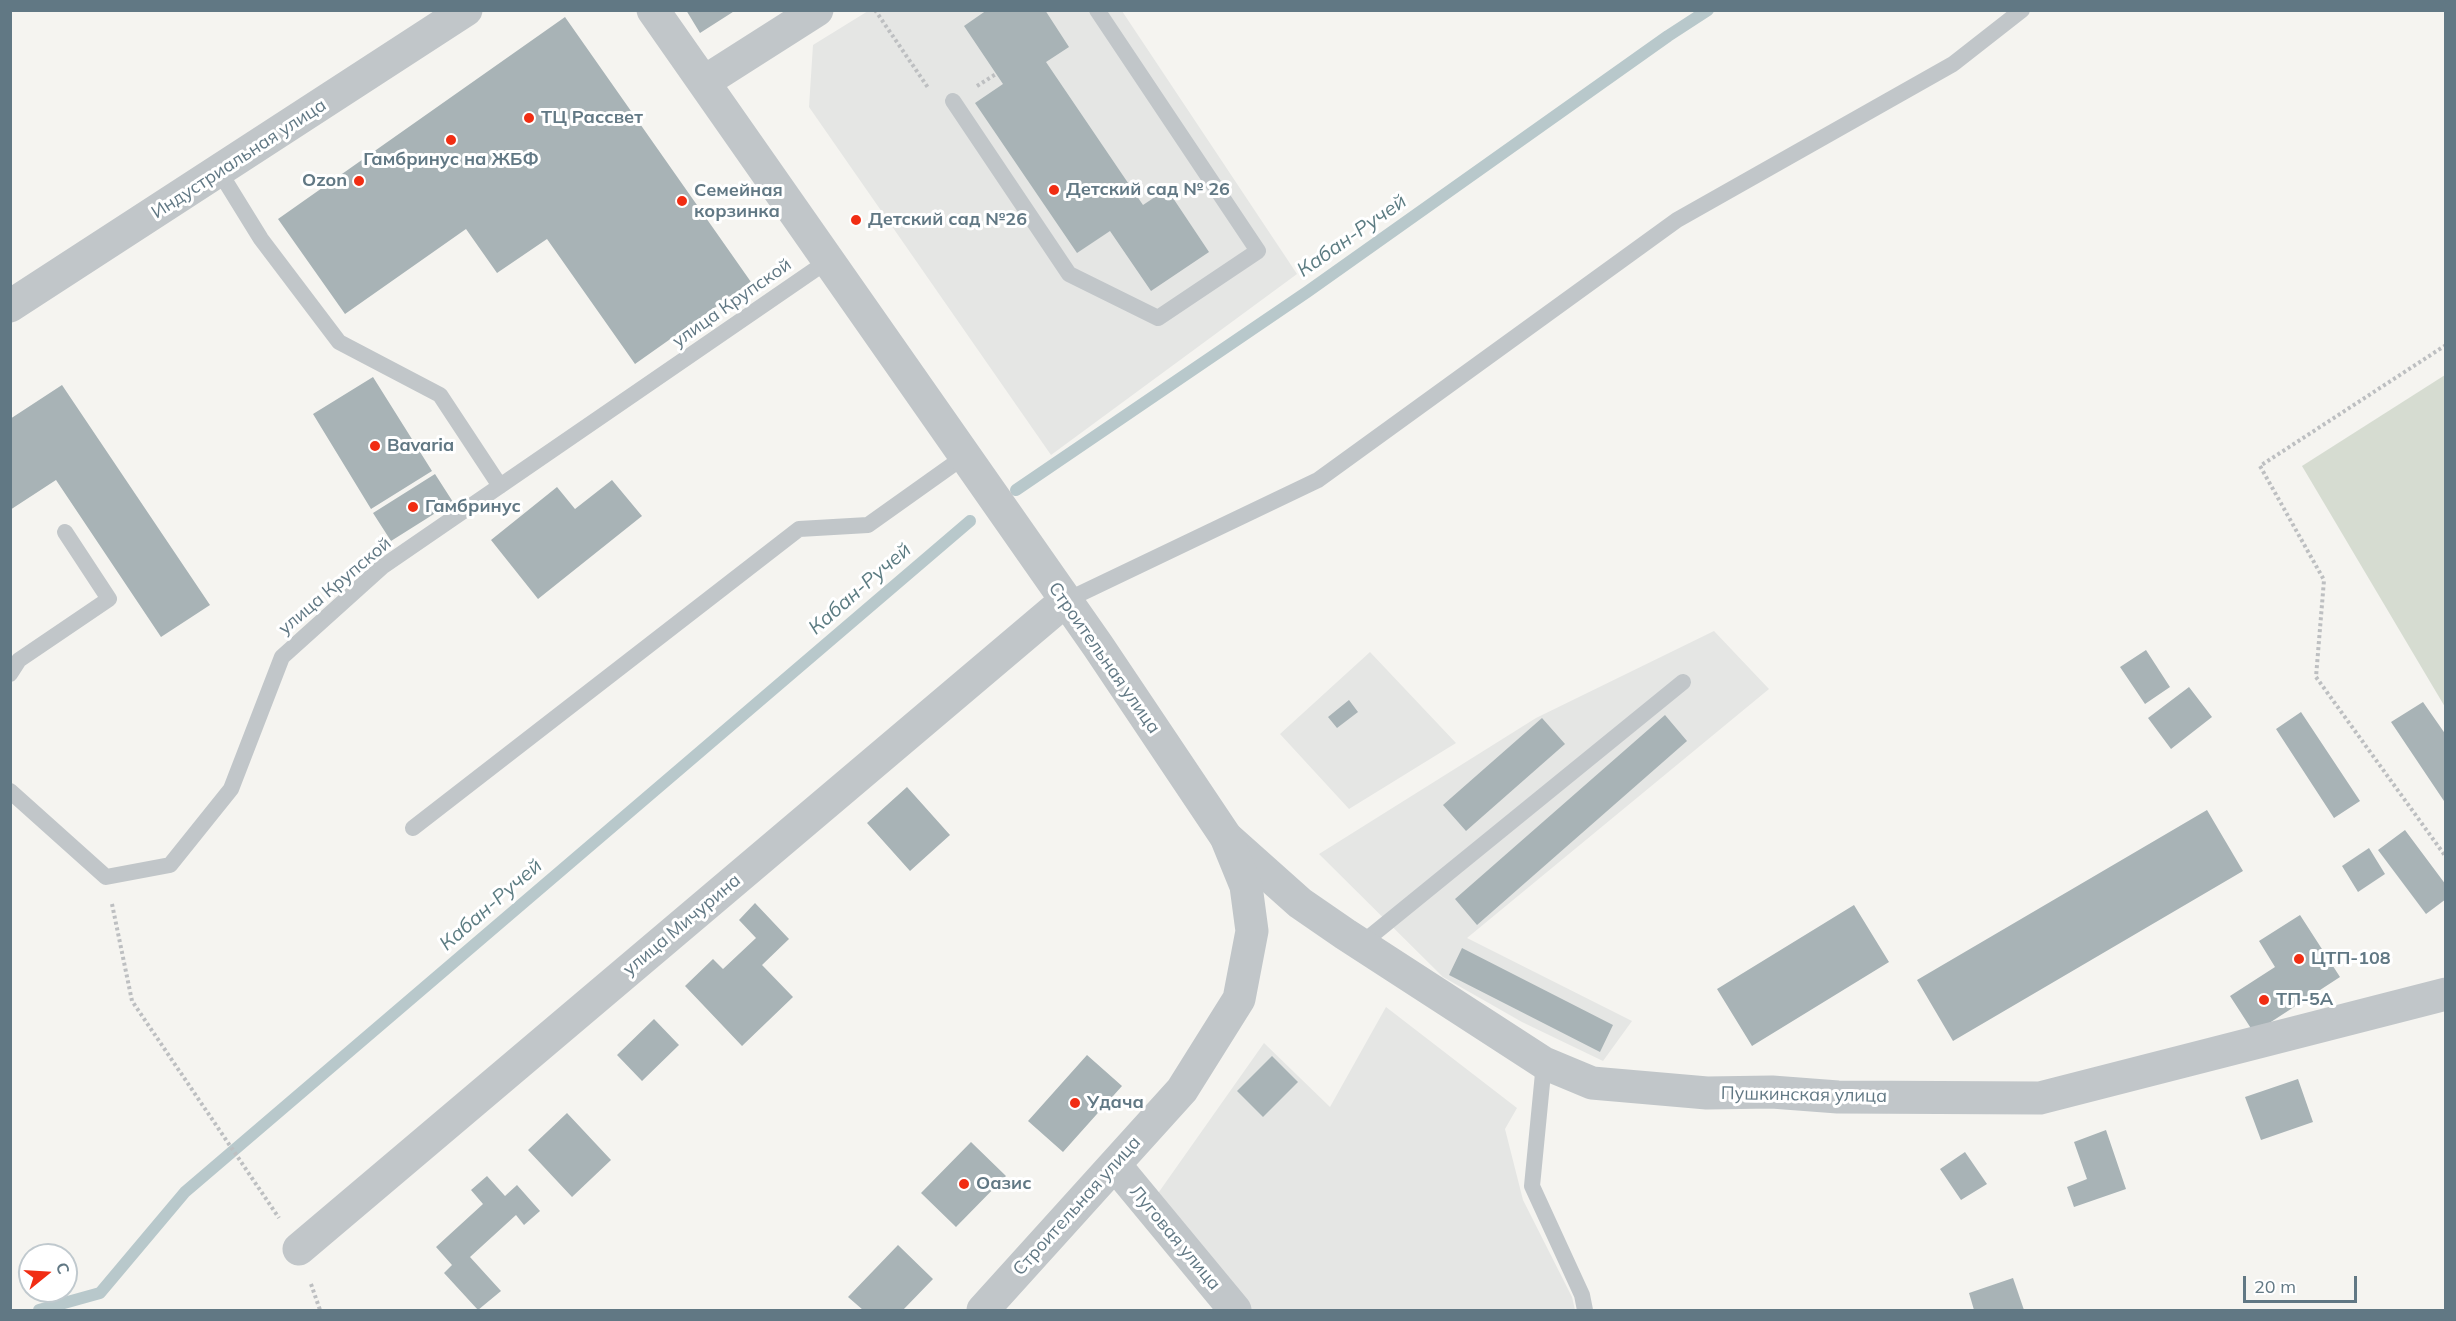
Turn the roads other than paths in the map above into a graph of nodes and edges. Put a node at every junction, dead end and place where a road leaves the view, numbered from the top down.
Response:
1 (466, 10) edge
2 (653, 10) edge
3 (817, 10) edge
4 (1097, 10) edge
5 (2022, 10) edge
6 (704, 82) junction
7 (954, 101) road end
8 (219, 171) junction
9 (829, 260) junction
10 (10, 306) edge
11 (965, 456) junction
12 (500, 486) junction
13 (65, 532) dead end
14 (1065, 601) junction
15 (10, 674) edge
16 (1683, 682) dead end
17 (10, 791) edge
18 (413, 828) dead end
19 (1226, 837) junction
20 (1361, 944) junction
21 (2445, 994) edge
22 (1544, 1063) junction
23 (1115, 1165) junction
24 (299, 1249) dead end
25 (992, 1307) edge
26 (1235, 1311) edge
27 (1585, 1311) edge

1 - 8 street, Индустриальная улица
2 - 6 street, Строительная улица
3 - 6 street
4 - 7 lane
5 - 14 lane
6 - 9 street, Строительная улица
8 - 10 street, Индустриальная улица
8 - 12 lane
9 - 11 street, Строительная улица
9 - 12 lane, улица Крупской
11 - 14 street, Строительная улица
11 - 18 lane
12 - 17 lane, улица Крупской
13 - 15 lane
14 - 19 street, Строительная улица
14 - 24 street, улица Мичурина
16 - 20 lane
19 - 20 street, Пушкинская улица
19 - 23 street, Строительная улица
20 - 22 street, Пушкинская улица
21 - 22 street, Пушкинская улица
22 - 27 lane
23 - 25 street, Строительная улица
23 - 26 street, Луговая улица

